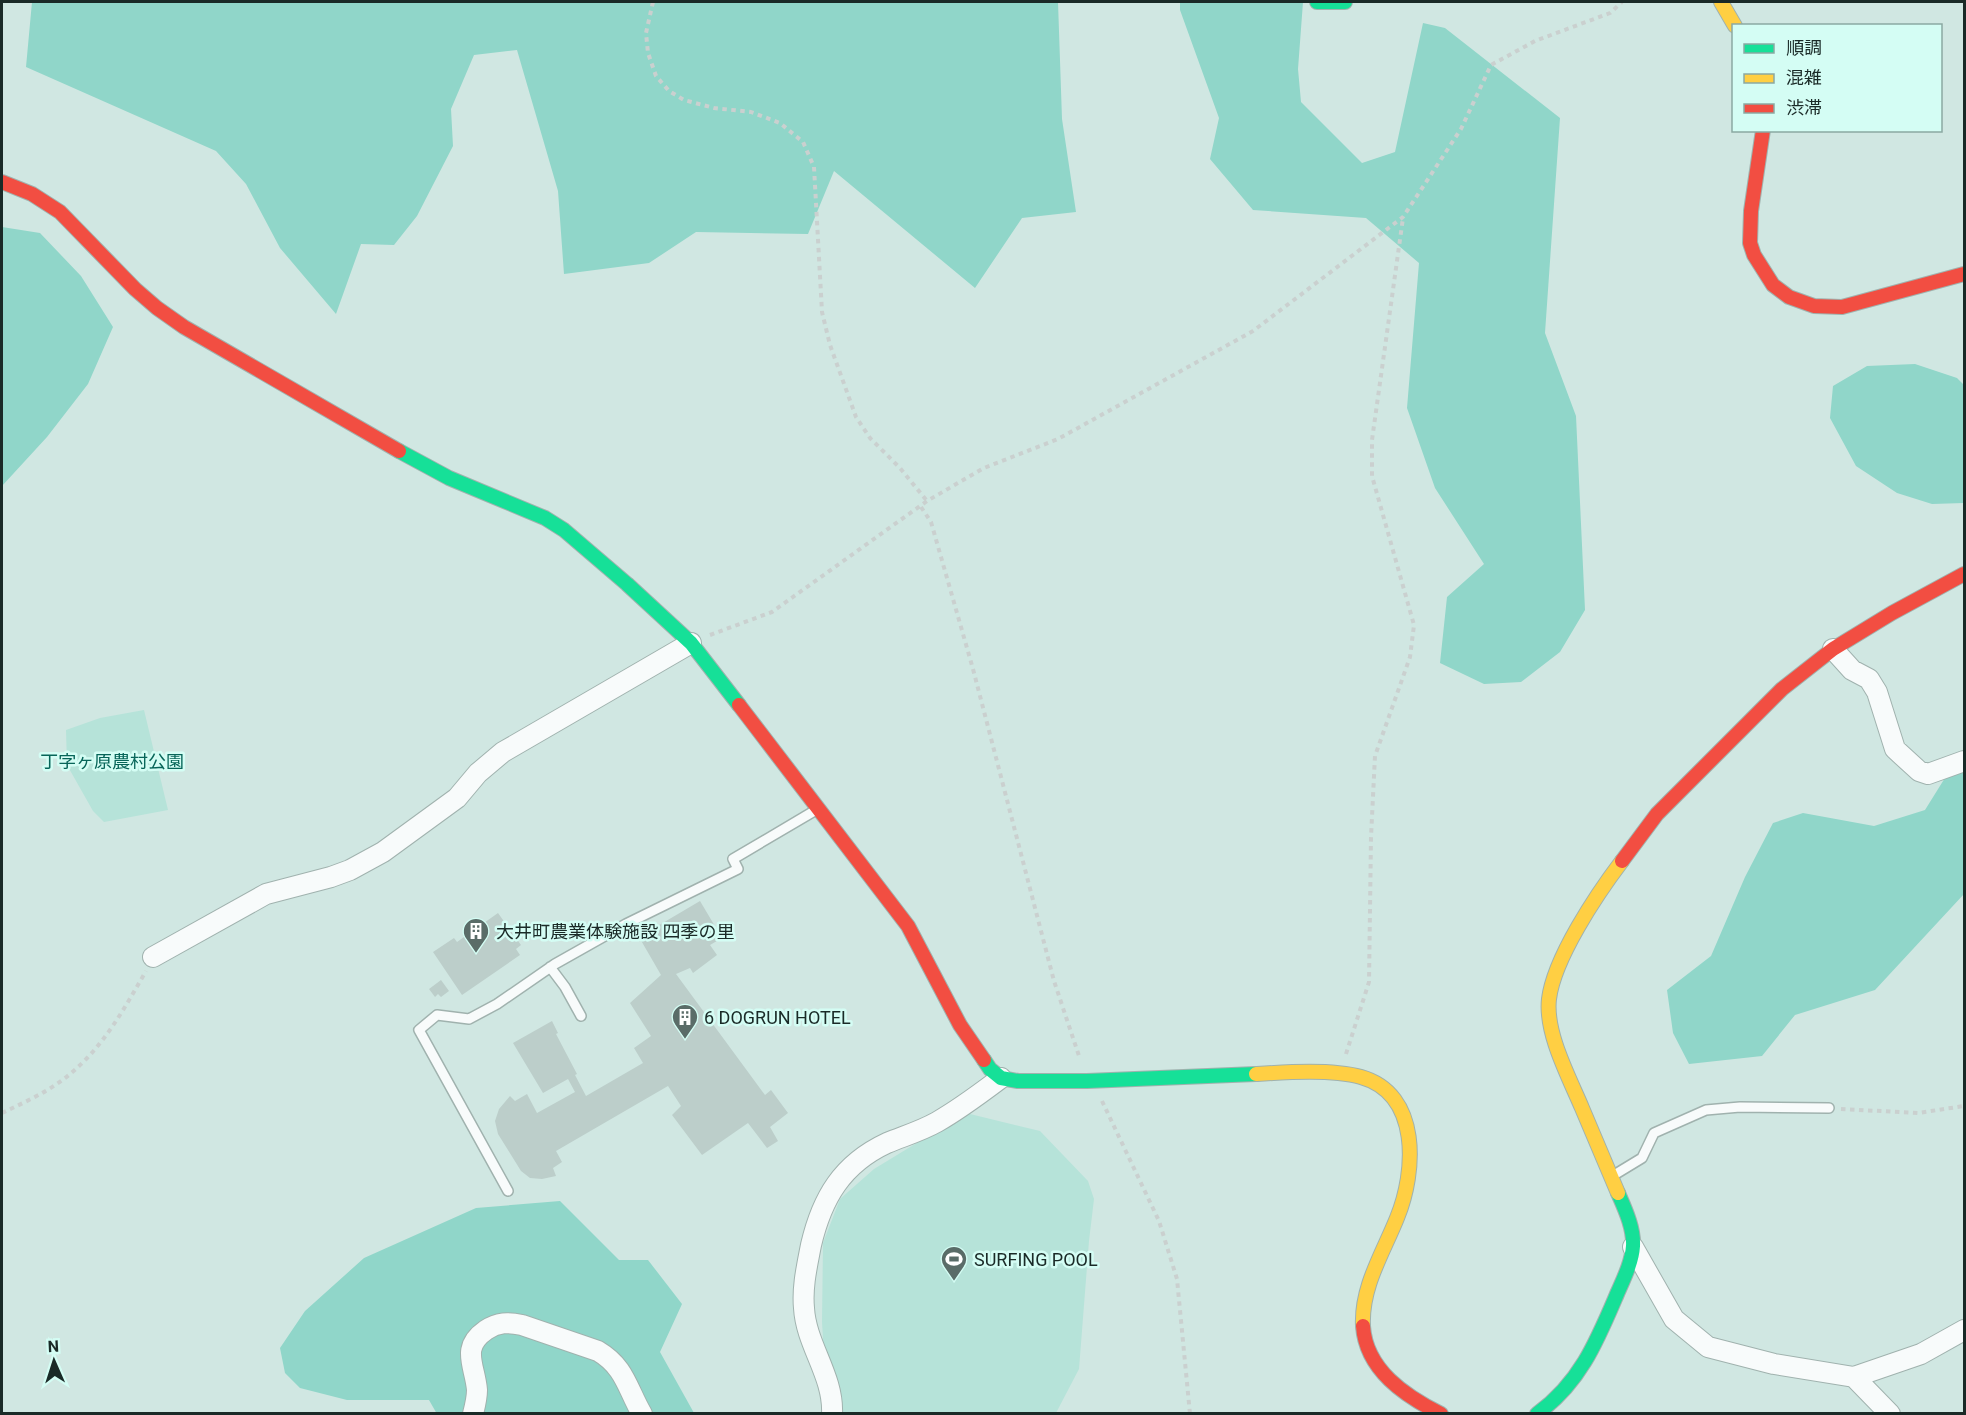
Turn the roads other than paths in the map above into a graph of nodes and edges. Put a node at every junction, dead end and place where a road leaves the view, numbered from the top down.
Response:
1 (1317, 2) edge
2 (1345, 2) edge
3 (1721, 2) edge
4 (1734, 24) edge
5 (1762, 132) edge
6 (2, 182) edge
7 (1965, 274) edge
8 (1965, 574) edge
9 (691, 643) junction
10 (1833, 649) junction
11 (1965, 761) edge
12 (818, 808) junction
13 (153, 957) road end
14 (550, 967) junction
15 (581, 1016) dead end
16 (1001, 1078) junction
17 (1829, 1108) road end
18 (1612, 1176) junction
19 (508, 1191) dead end
20 (1633, 1247) junction
21 (1965, 1330) edge
22 (1854, 1377) junction
23 (473, 1413) edge
24 (642, 1413) edge
25 (832, 1413) edge
26 (1441, 1413) edge
27 (1537, 1413) edge
28 (1890, 1413) edge

1 - 2 street
3 - 4 street
5 - 7 street
6 - 9 street
8 - 10 street
9 - 12 street
9 - 13 street
10 - 11 street
10 - 18 street
12 - 14 lane
12 - 16 street
14 - 15 lane
14 - 19 lane
16 - 25 street
16 - 26 street
17 - 18 lane
18 - 20 street
20 - 22 street
20 - 27 street
21 - 22 street
22 - 28 street
23 - 24 street

